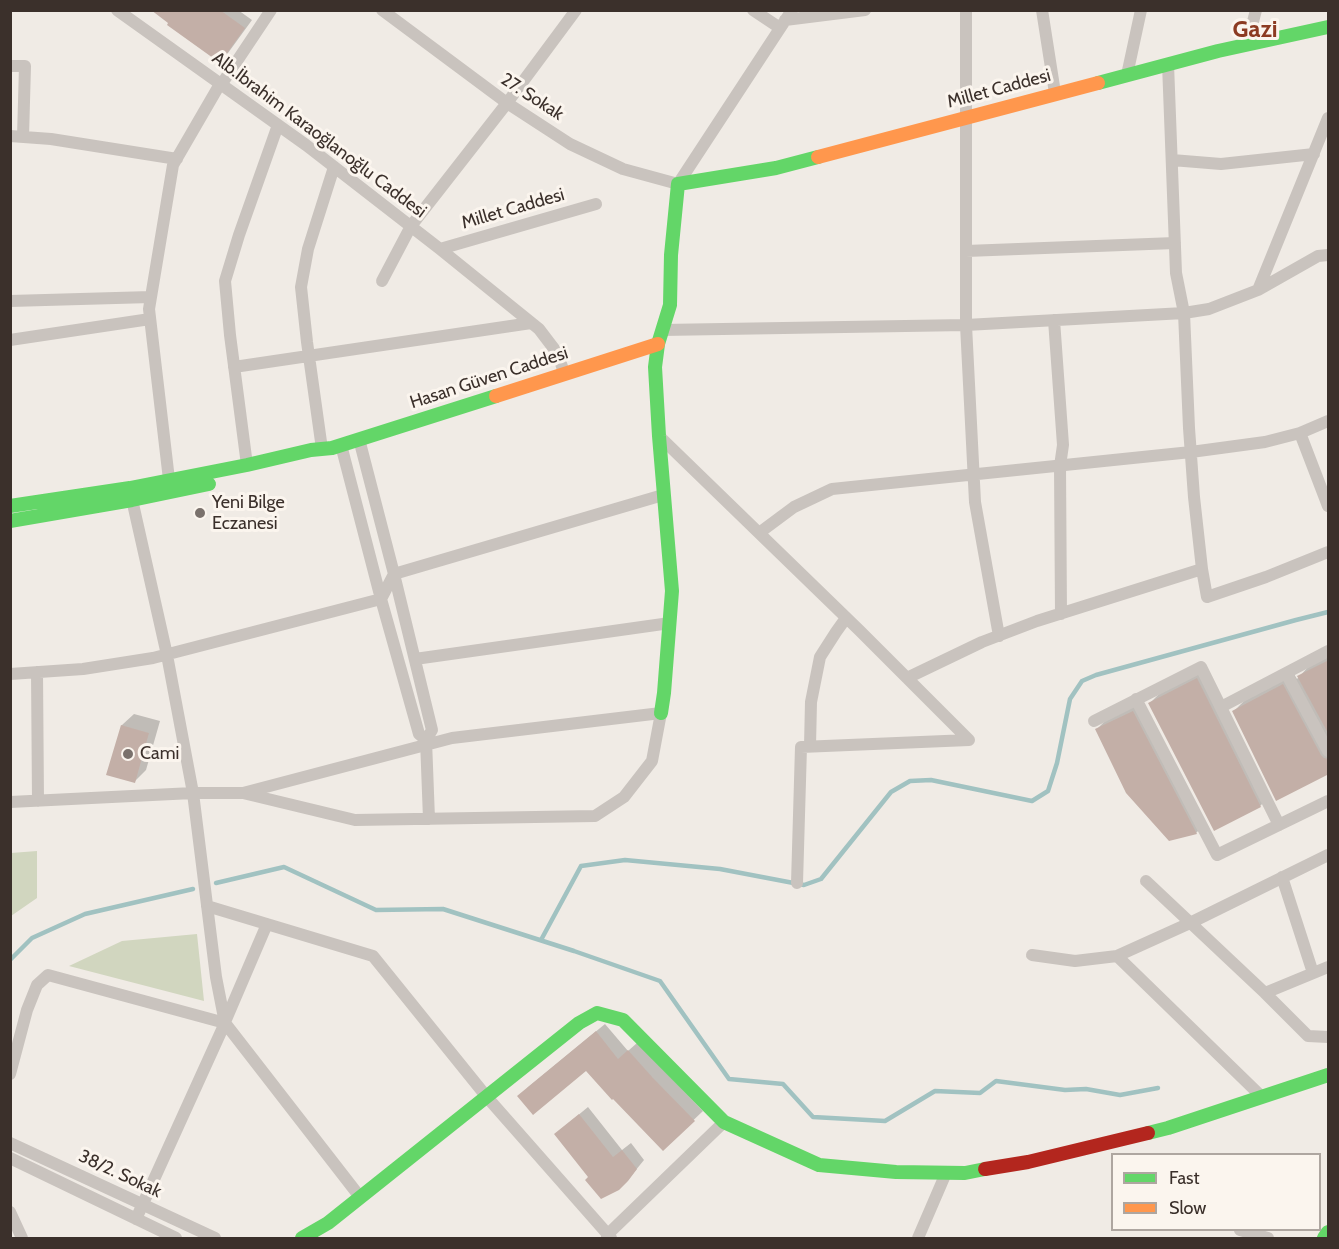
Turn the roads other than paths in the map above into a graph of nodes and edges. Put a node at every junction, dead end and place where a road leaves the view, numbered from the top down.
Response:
1 (117, 10) edge
2 (271, 10) edge
3 (382, 10) edge
4 (576, 10) edge
5 (753, 10) edge
6 (865, 10) edge
7 (966, 10) edge
8 (1042, 10) edge
9 (1141, 10) edge
10 (1256, 10) edge
11 (786, 20) edge
12 (1329, 27) edge
13 (1247, 45) junction
14 (1168, 64) junction
15 (10, 66) edge
16 (1127, 75) junction
17 (221, 84) junction
18 (1054, 93) junction
19 (507, 104) junction
20 (966, 117) junction
21 (1329, 118) edge
22 (278, 125) junction
23 (17, 136) edge
24 (1314, 154) junction
25 (177, 159) junction
26 (1172, 160) junction
27 (334, 166) junction
28 (678, 184) junction
29 (596, 204) dead end
30 (411, 226) junction
31 (1174, 243) junction
32 (440, 249) junction
33 (966, 251) junction
34 (1329, 255) edge
35 (382, 281) dead end
36 (1258, 290) junction
37 (151, 297) junction
38 (10, 301) edge
39 (1184, 313) junction
40 (150, 320) junction
41 (1054, 320) junction
42 (531, 323) junction
43 (966, 325) junction
44 (662, 330) junction
45 (10, 340) edge
46 (658, 344) junction
47 (309, 357) junction
48 (234, 367) junction
49 (564, 373) junction
50 (1329, 421) edge
51 (1300, 433) junction
52 (659, 436) junction
53 (359, 439) junction
54 (332, 448) junction
55 (1191, 452) junction
56 (248, 465) junction
57 (1060, 466) junction
58 (974, 474) junction
59 (170, 486) junction
60 (131, 494) junction
61 (663, 495) junction
62 (10, 506) edge
63 (1329, 506) edge
64 (10, 520) edge
65 (759, 533) junction
66 (1329, 552) edge
67 (1202, 569) junction
68 (394, 574) junction
69 (381, 600) junction
70 (1061, 614) junction
71 (846, 618) junction
72 (670, 623) junction
73 (999, 636) junction
74 (1329, 651) edge
75 (167, 655) junction
76 (415, 659) junction
77 (37, 672) junction
78 (1286, 673) junction
79 (10, 674) edge
80 (907, 678) junction
81 (1136, 699) junction
82 (1221, 707) junction
83 (661, 713) junction
84 (1094, 721) dead end
85 (426, 743) junction
86 (810, 746) junction
87 (1329, 751) edge
88 (193, 793) junction
89 (243, 794) junction
90 (38, 801) junction
91 (1329, 801) edge
92 (10, 802) edge
93 (429, 819) junction
94 (1279, 825) junction
95 (1329, 855) edge
96 (1282, 877) junction
97 (1146, 881) dead end
98 (797, 883) dead end
99 (207, 906) junction
100 (1190, 923) junction
101 (267, 924) junction
102 (1032, 955) dead end
103 (1117, 956) junction
104 (1329, 967) edge
105 (1313, 973) junction
106 (1265, 993) junction
107 (225, 1023) junction
108 (1329, 1037) edge
109 (10, 1074) edge
110 (1329, 1075) edge
111 (486, 1096) junction
112 (1262, 1097) junction
113 (724, 1122) junction
114 (10, 1143) edge
115 (10, 1158) edge
116 (946, 1173) junction
117 (360, 1197) junction
118 (143, 1205) junction
119 (10, 1212) edge
120 (136, 1219) junction
121 (328, 1223) junction
122 (1243, 1231) edge
123 (1329, 1232) edge
124 (608, 1237) edge
125 (22, 1239) edge
126 (176, 1239) edge
127 (215, 1239) edge
128 (302, 1239) edge
129 (315, 1239) edge
130 (918, 1239) edge
131 (1268, 1239) edge
132 (1324, 1239) edge

1 - 17 street, Alb.İbrahim Karaoğlanoğlu Caddesi
2 - 17 street
3 - 19 street, 27. Sokak
4 - 19 street
5 - 11 street
6 - 11 street
7 - 20 street
8 - 18 street
9 - 16 street
10 - 13 street
11 - 28 street
12 - 13 street, Millet Caddesi
13 - 14 street, Millet Caddesi
14 - 16 street, Millet Caddesi
14 - 26 street
15 - 23 street
16 - 18 street, Millet Caddesi
17 - 22 street, Alb.İbrahim Karaoğlanoğlu Caddesi
17 - 25 street
18 - 20 street, Millet Caddesi
19 - 28 street, 27. Sokak
19 - 30 street
20 - 28 street, Millet Caddesi
20 - 33 street
21 - 24 street
22 - 27 street, Alb.İbrahim Karaoğlanoğlu Caddesi
22 - 48 street
23 - 25 street
24 - 26 street
24 - 36 street
25 - 37 street
26 - 31 street
27 - 30 street, Alb.İbrahim Karaoğlanoğlu Caddesi
27 - 47 street
28 - 44 street
29 - 32 street, Millet Caddesi
30 - 32 street, Alb.İbrahim Karaoğlanoğlu Caddesi
30 - 35 street
31 - 33 street
31 - 39 street
32 - 42 street, Alb.İbrahim Karaoğlanoğlu Caddesi
33 - 43 street
34 - 36 street
36 - 39 street
37 - 38 street
37 - 40 street
39 - 41 street
39 - 55 street
40 - 45 street
40 - 59 street
41 - 43 street
41 - 57 street
42 - 47 street
42 - 49 street, Alb.İbrahim Karaoğlanoğlu Caddesi
43 - 44 street
43 - 58 street
44 - 46 street
46 - 49 street, Hasan Güven Caddesi
46 - 52 street
47 - 48 street
47 - 54 street
48 - 56 street
49 - 53 street, Hasan Güven Caddesi
50 - 51 street
51 - 55 street
51 - 63 street
52 - 61 street
52 - 65 street
53 - 54 street, Hasan Güven Caddesi
53 - 68 street
54 - 56 street, Hasan Güven Caddesi
54 - 59 street, Hasan Güven Caddesi
54 - 69 street
55 - 57 street
55 - 67 street
56 - 59 street, Hasan Güven Caddesi
57 - 58 street
57 - 70 street
58 - 65 street
58 - 73 street
59 - 60 street, Hasan Güven Caddesi
60 - 62 street, Hasan Güven Caddesi
60 - 64 street, Hasan Güven Caddesi
60 - 75 street
61 - 68 street
61 - 72 street
65 - 71 street
66 - 67 street
67 - 70 street
68 - 69 street
68 - 76 street
69 - 75 street
69 - 85 street
70 - 73 street
71 - 80 street
71 - 86 street
72 - 76 street
72 - 83 street
73 - 80 street
74 - 78 street
75 - 77 street
75 - 88 street
76 - 85 street
77 - 79 street
77 - 90 street
78 - 82 street
78 - 87 street
80 - 86 street
81 - 82 street
81 - 84 street
81 - 94 street
82 - 94 street
83 - 85 street
83 - 93 street
85 - 89 street
85 - 93 street
86 - 98 street
88 - 89 street
88 - 90 street
88 - 99 street
89 - 93 street
90 - 92 street
91 - 94 street
95 - 96 street
96 - 100 street
96 - 105 street
97 - 100 street
99 - 101 street
99 - 107 street
100 - 103 street
100 - 106 street
101 - 107 street
101 - 111 street
102 - 103 street
103 - 112 street
104 - 105 street
105 - 106 street
106 - 108 street
107 - 109 street
107 - 117 street
107 - 118 street
110 - 112 street
111 - 113 street
111 - 117 street
111 - 124 street
112 - 116 street
113 - 116 street
113 - 124 street
114 - 118 street, 38/2. Sokak
115 - 120 street, 38/2. Sokak
116 - 130 street
117 - 121 street
118 - 120 street
118 - 127 street, 38/2. Sokak
119 - 125 street
120 - 126 street, 38/2. Sokak
121 - 128 street
121 - 129 street
122 - 131 street
123 - 132 street

